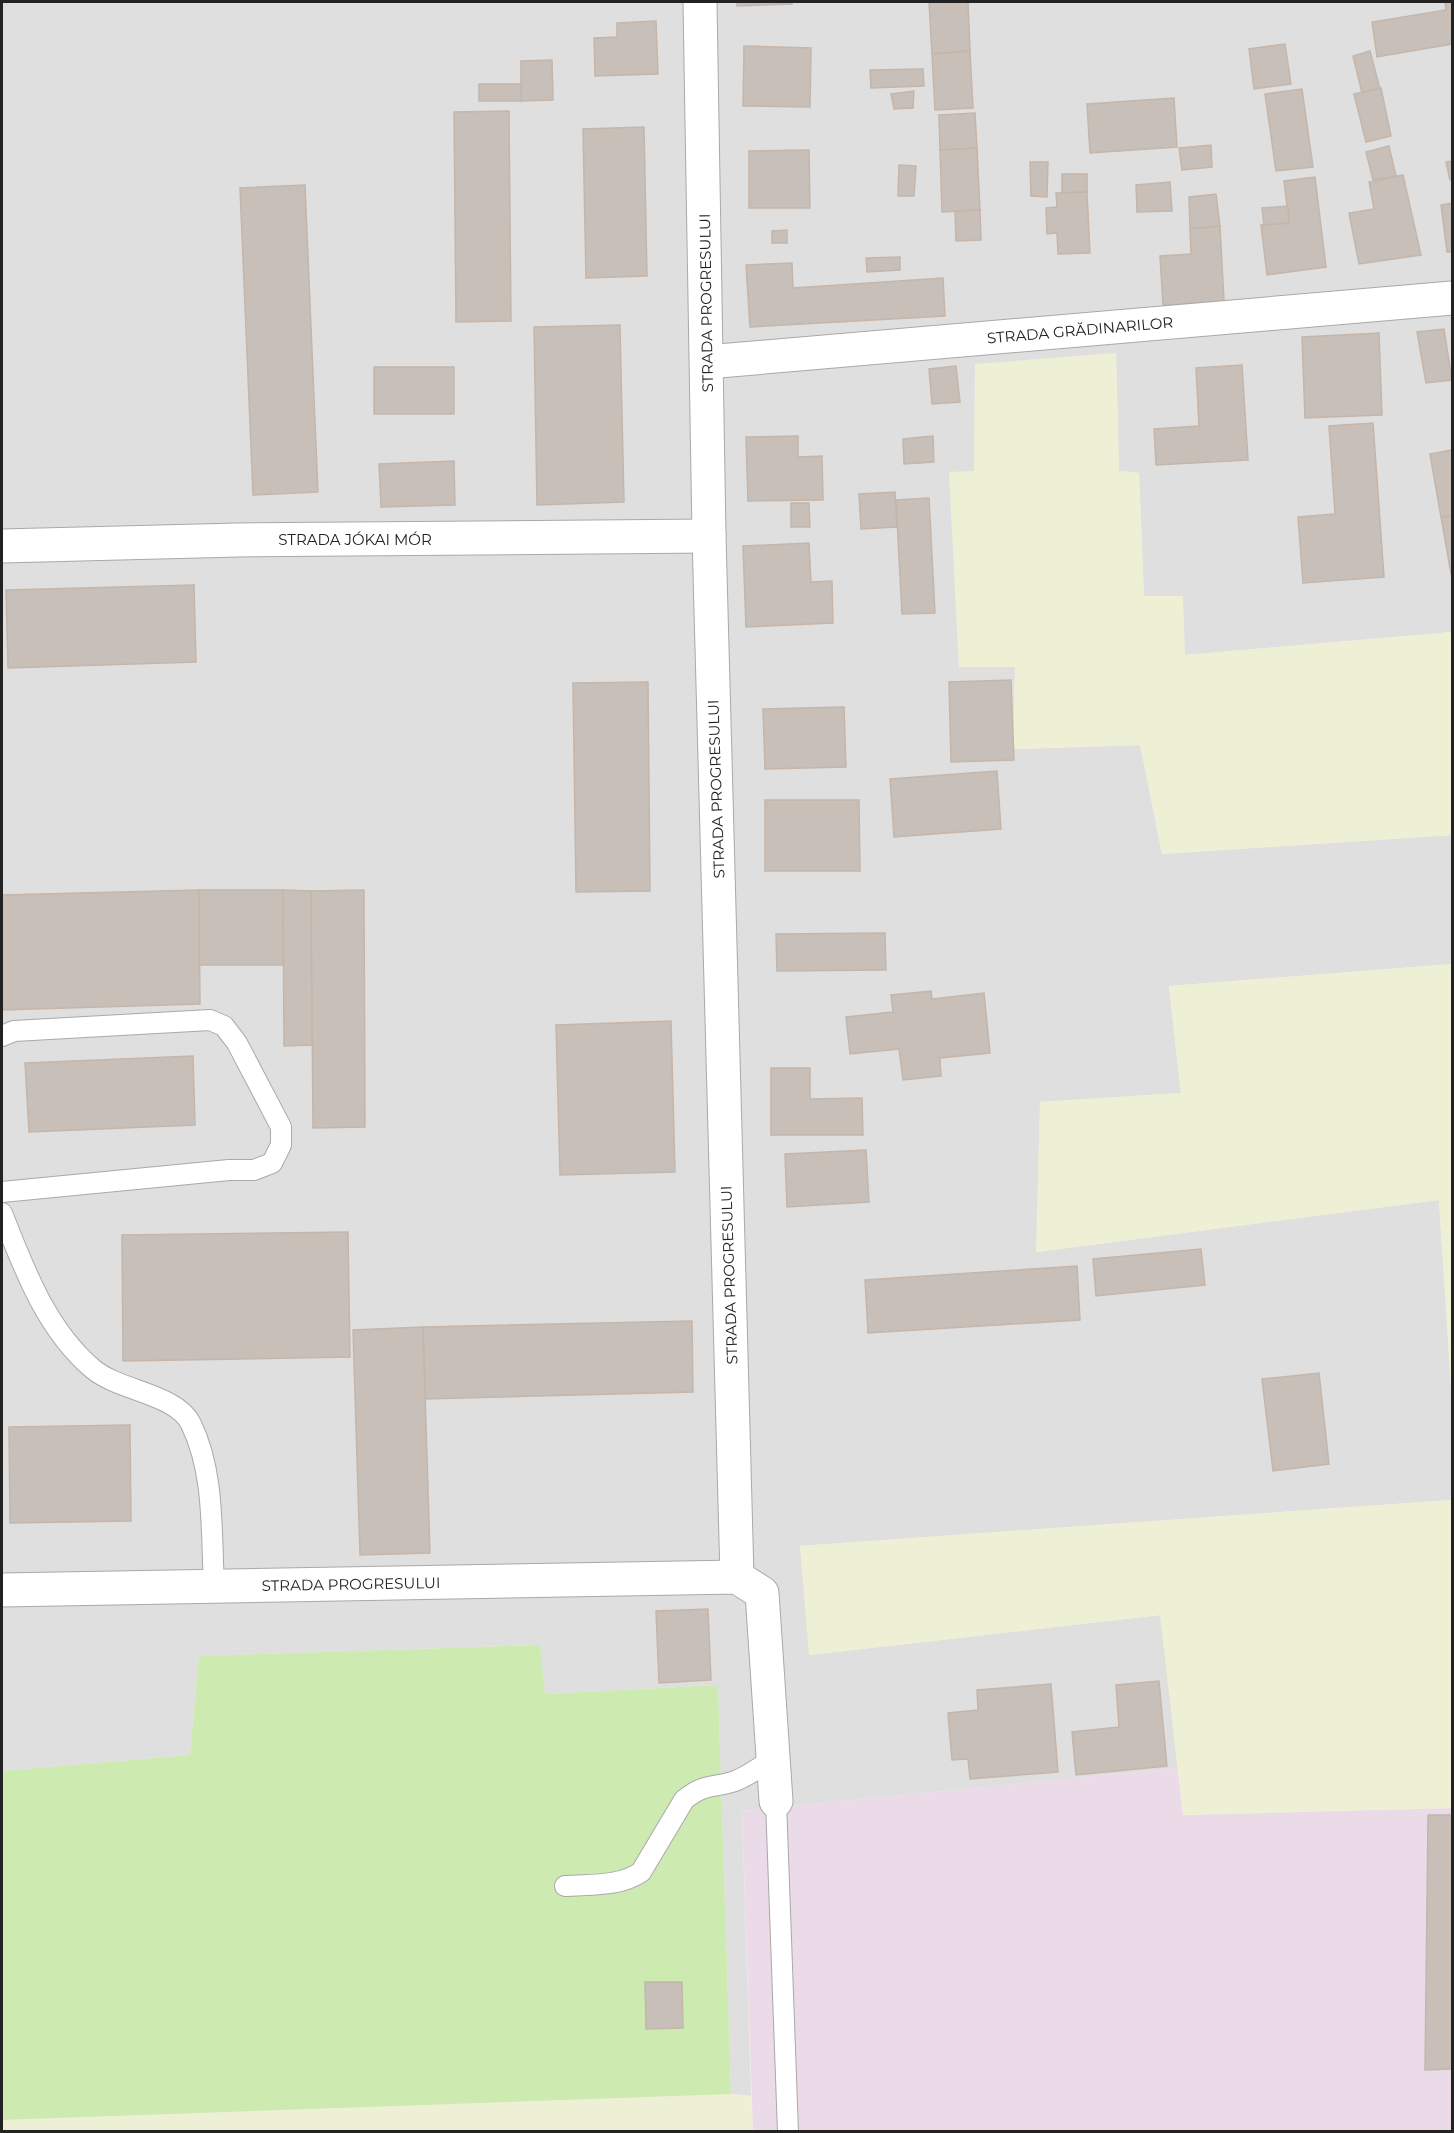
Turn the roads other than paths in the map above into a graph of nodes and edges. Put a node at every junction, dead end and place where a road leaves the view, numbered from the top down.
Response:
1 (700, 2) edge
2 (1452, 298) edge
3 (707, 362) junction
4 (709, 536) junction
5 (2, 546) edge
6 (2, 1036) edge
7 (2, 1192) edge
8 (2, 1213) edge
9 (737, 1577) junction
10 (214, 1586) junction
11 (2, 1590) edge
12 (774, 1758) junction
13 (776, 1801) joint
14 (565, 1886) dead end
15 (788, 2132) edge

1 - 3 street, STRADA PROGRESULUI
2 - 3 street, STRADA GRĂDINARILOR
3 - 4 street, STRADA PROGRESULUI
4 - 5 street, STRADA JÓKAI MÓR
4 - 9 street, STRADA PROGRESULUI
6 - 7 lane
8 - 10 lane
9 - 10 street, STRADA PROGRESULUI
9 - 12 street
10 - 11 street, STRADA PROGRESULUI
12 - 13 street
12 - 14 lane
13 - 15 lane

